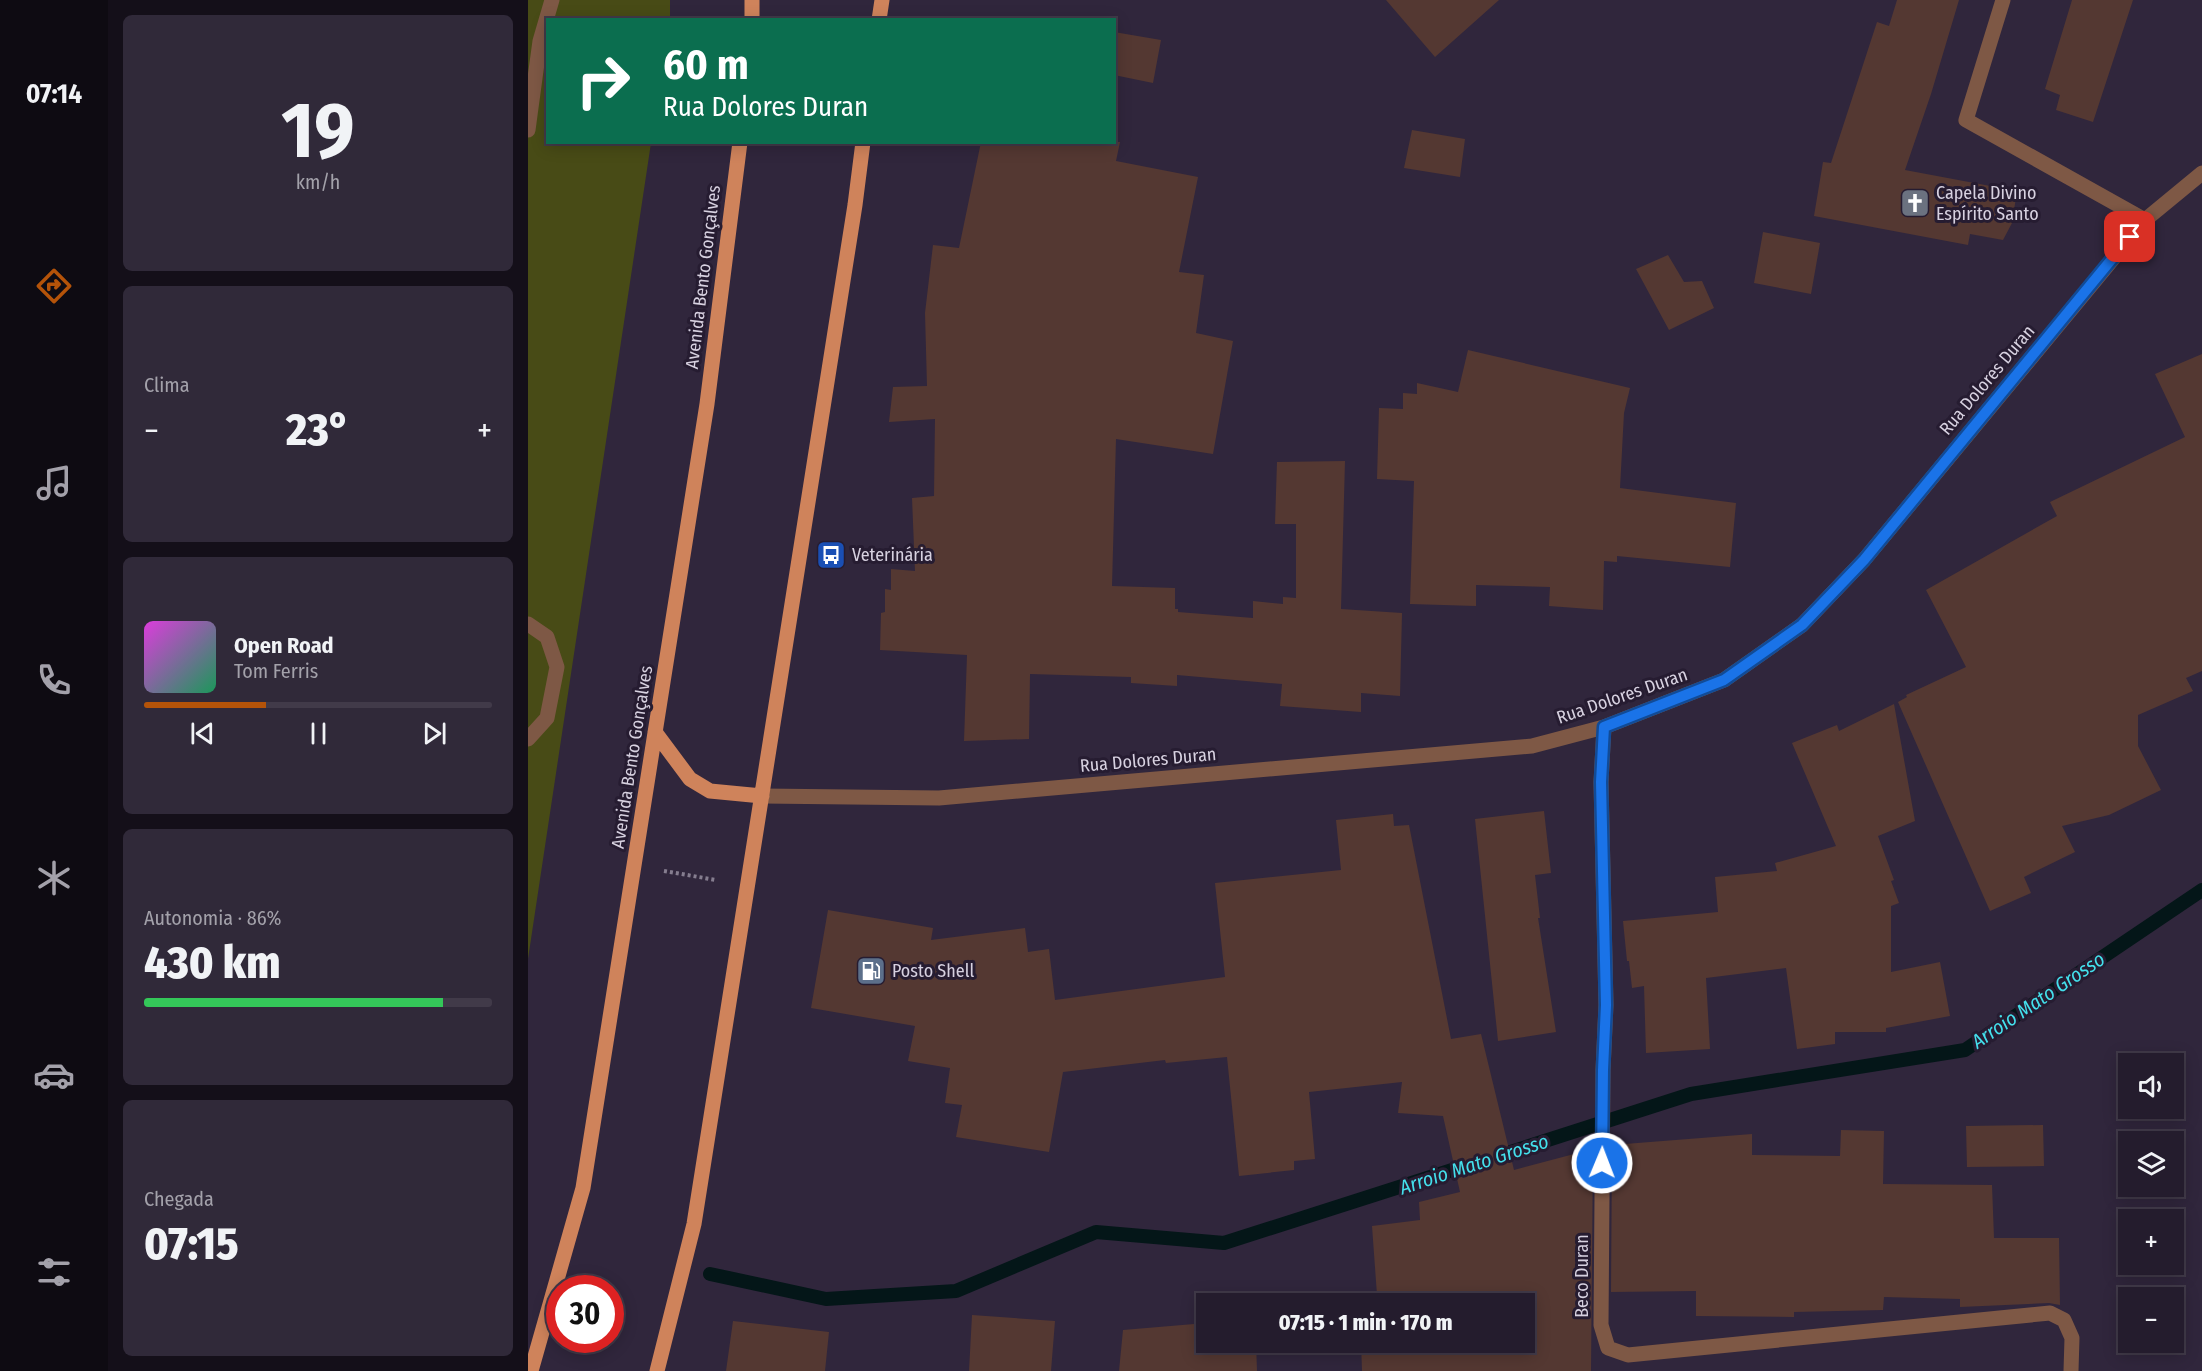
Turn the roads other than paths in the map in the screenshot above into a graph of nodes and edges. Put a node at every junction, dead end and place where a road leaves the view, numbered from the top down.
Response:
1 (552, 0) edge
2 (752, 0) edge
3 (882, 0) edge
4 (2003, 0) edge
5 (547, 18) edge
6 (752, 18) edge
7 (879, 18) edge
8 (546, 20) edge
9 (528, 130) edge
10 (740, 144) edge
11 (863, 144) edge
12 (2202, 173) edge
13 (2145, 220) junction
14 (528, 624) edge
15 (1604, 727) junction
16 (655, 732) junction
17 (528, 739) edge
18 (762, 796) junction
19 (531, 1371) edge
20 (657, 1371) edge
21 (2071, 1371) edge

1 - 5 street
2 - 6 main road
3 - 7 main road
4 - 13 street
8 - 9 street
10 - 16 main road, Avenida Bento Gonçalves
11 - 18 main road
12 - 13 street, Rua Dolores Duran
13 - 15 street, Rua Dolores Duran
14 - 17 street
15 - 18 street, Rua Dolores Duran
15 - 21 street, Beco Duran
16 - 18 main road
16 - 19 main road, Avenida Bento Gonçalves
18 - 20 main road

